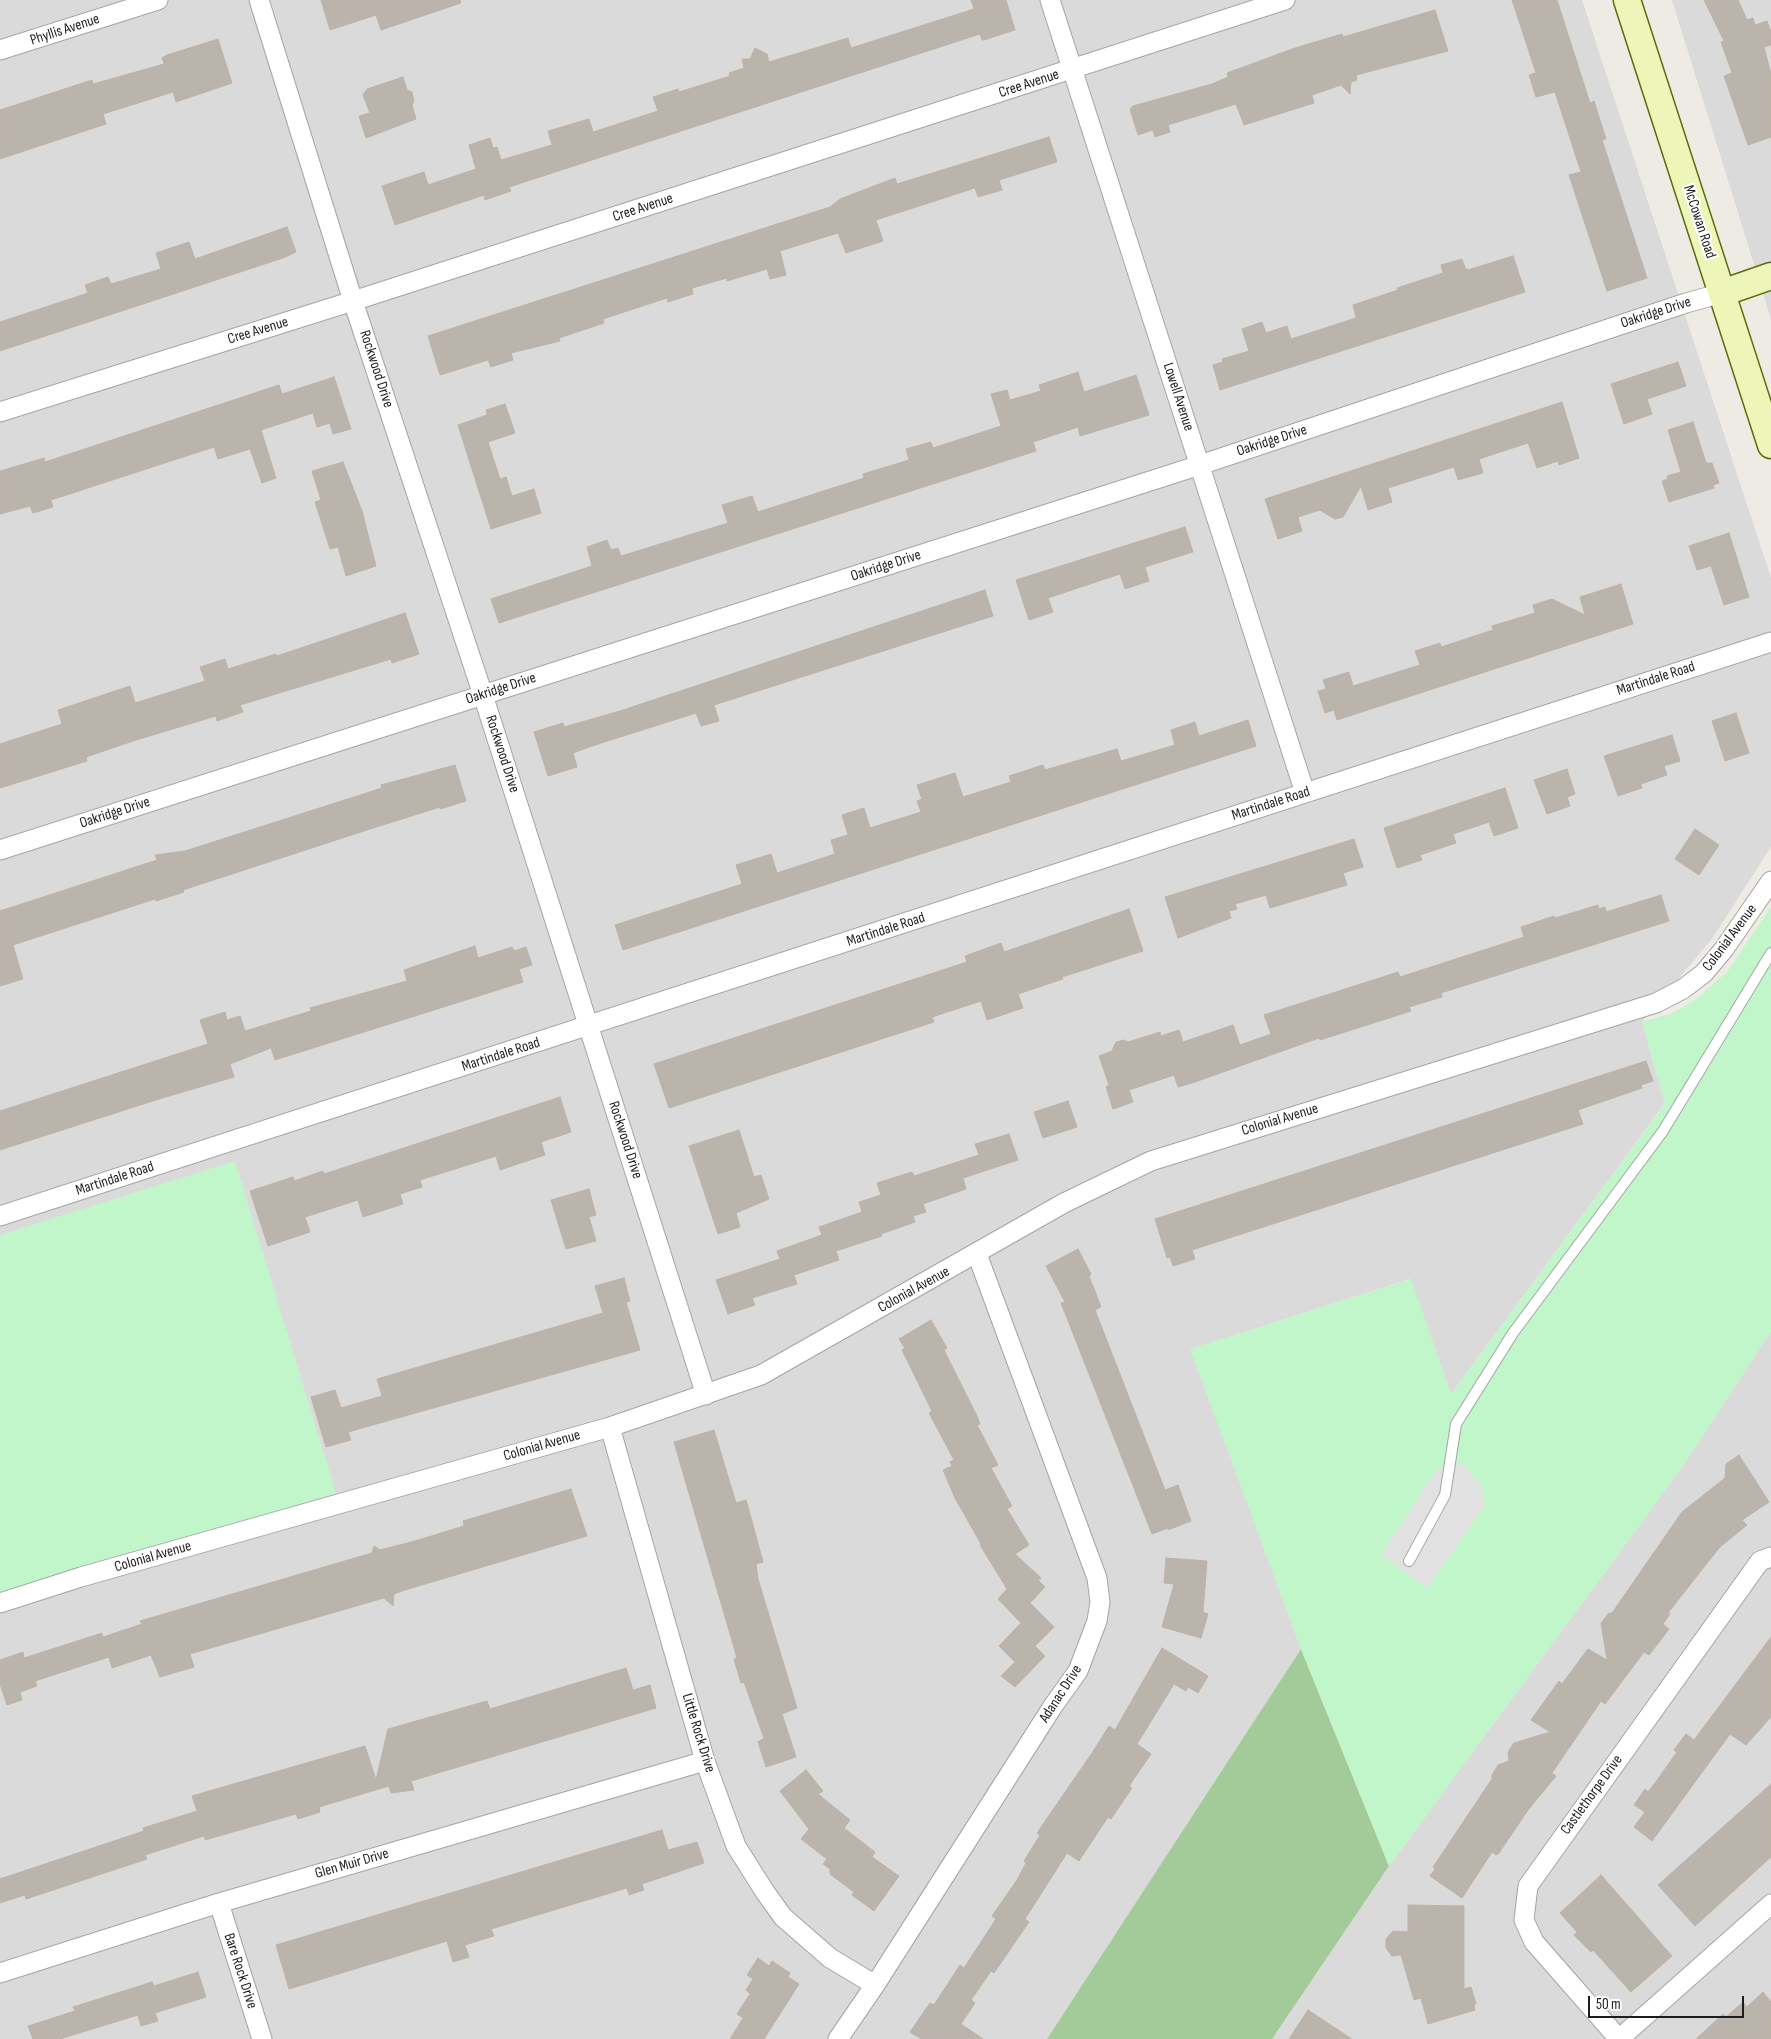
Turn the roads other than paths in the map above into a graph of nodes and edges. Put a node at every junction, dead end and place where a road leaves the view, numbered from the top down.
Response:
1 (158, 0) edge
2 (259, 0) edge
3 (1050, 0) edge
4 (1285, 0) edge
5 (1627, 0) edge
6 (0, 50) edge
7 (1073, 70) junction
8 (1771, 276) edge
9 (1722, 293) junction
10 (353, 301) junction
11 (0, 412) edge
12 (1771, 444) edge
13 (1200, 465) junction
14 (1771, 642) edge
15 (483, 695) junction
16 (1305, 793) junction
17 (0, 850) edge
18 (1771, 881) edge
19 (1771, 953) edge
20 (589, 1026) junction
21 (0, 1216) edge
22 (977, 1254) junction
23 (706, 1395) junction
24 (610, 1427) junction
25 (1771, 1557) edge
26 (1410, 1561) dead end
27 (0, 1603) edge
28 (705, 1761) junction
29 (219, 1903) junction
30 (1771, 1904) edge
31 (0, 1973) edge
32 (875, 1985) junction
33 (262, 2039) edge
34 (838, 2039) edge
35 (1619, 2039) edge

1 - 6 street, Phyllis Avenue
2 - 10 street, Rockwood Drive
3 - 7 street, Lowell Avenue
4 - 7 street, Cree Avenue
5 - 9 street, McCowan Road
7 - 10 street, Cree Avenue
7 - 13 street, Lowell Avenue
8 - 9 street, Oakridge Drive
9 - 12 street, McCowan Road
9 - 13 street, Oakridge Drive
10 - 11 street, Cree Avenue
10 - 15 street, Rockwood Drive
13 - 15 street, Oakridge Drive
13 - 16 street, Lowell Avenue
14 - 16 street, Martindale Road
15 - 17 street, Oakridge Drive
15 - 20 street, Rockwood Drive
16 - 20 street, Martindale Road
18 - 22 street, Colonial Avenue
19 - 26 lane
20 - 21 street, Martindale Road
20 - 23 street, Rockwood Drive
22 - 23 street, Colonial Avenue
22 - 32 street, Adanac Drive
23 - 24 street, Colonial Avenue
24 - 27 street, Colonial Avenue
24 - 28 street, Little Rock Drive
25 - 35 street, Castlethorpe Drive
28 - 29 street, Glen Muir Drive
28 - 32 street, Little Rock Drive
29 - 31 street, Glen Muir Drive
29 - 33 street, Bare Rock Drive
30 - 35 street
32 - 34 street, Adanac Drive

